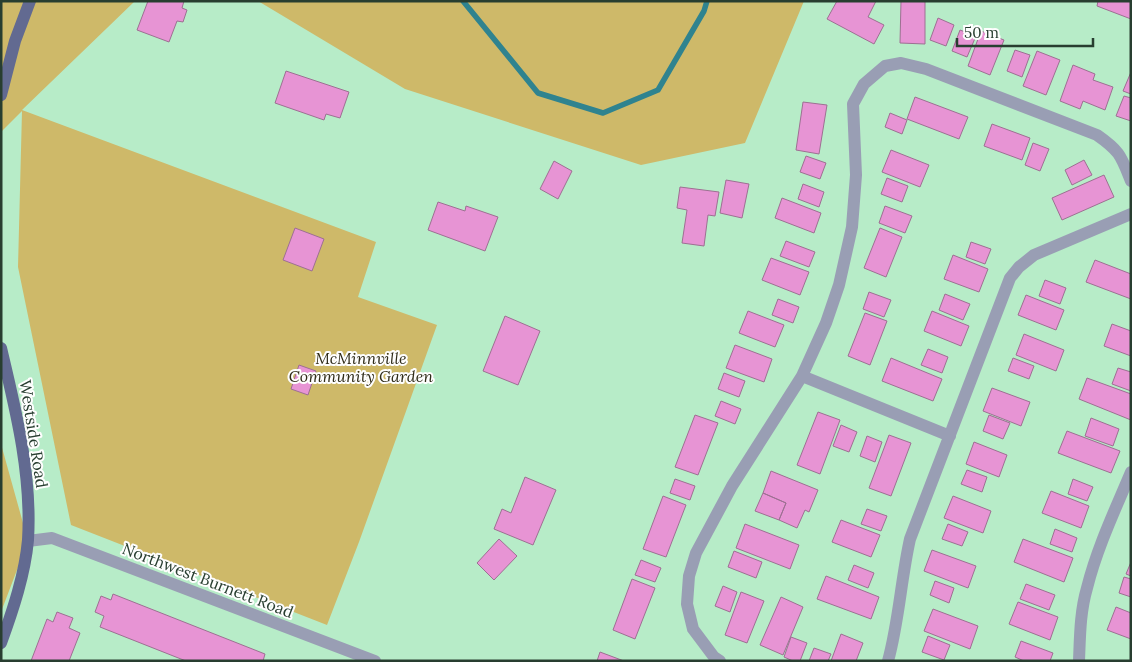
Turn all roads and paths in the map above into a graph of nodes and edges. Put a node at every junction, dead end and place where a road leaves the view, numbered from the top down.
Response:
1 (30, 1) edge
2 (1, 95) edge
3 (1131, 181) edge
4 (1131, 214) edge
5 (1, 348) edge
6 (802, 376) junction
7 (950, 436) junction
8 (1131, 472) edge
9 (28, 541) junction
10 (1, 643) edge
11 (375, 661) edge
12 (720, 661) edge
13 (888, 661) edge
14 (1079, 661) edge

1 - 2 main road
3 - 6 street
4 - 7 street
5 - 9 main road, Westside Road
6 - 7 street
6 - 12 street
7 - 13 street
8 - 14 street
9 - 10 main road, Westside Road
9 - 11 street, Northwest Burnett Road

